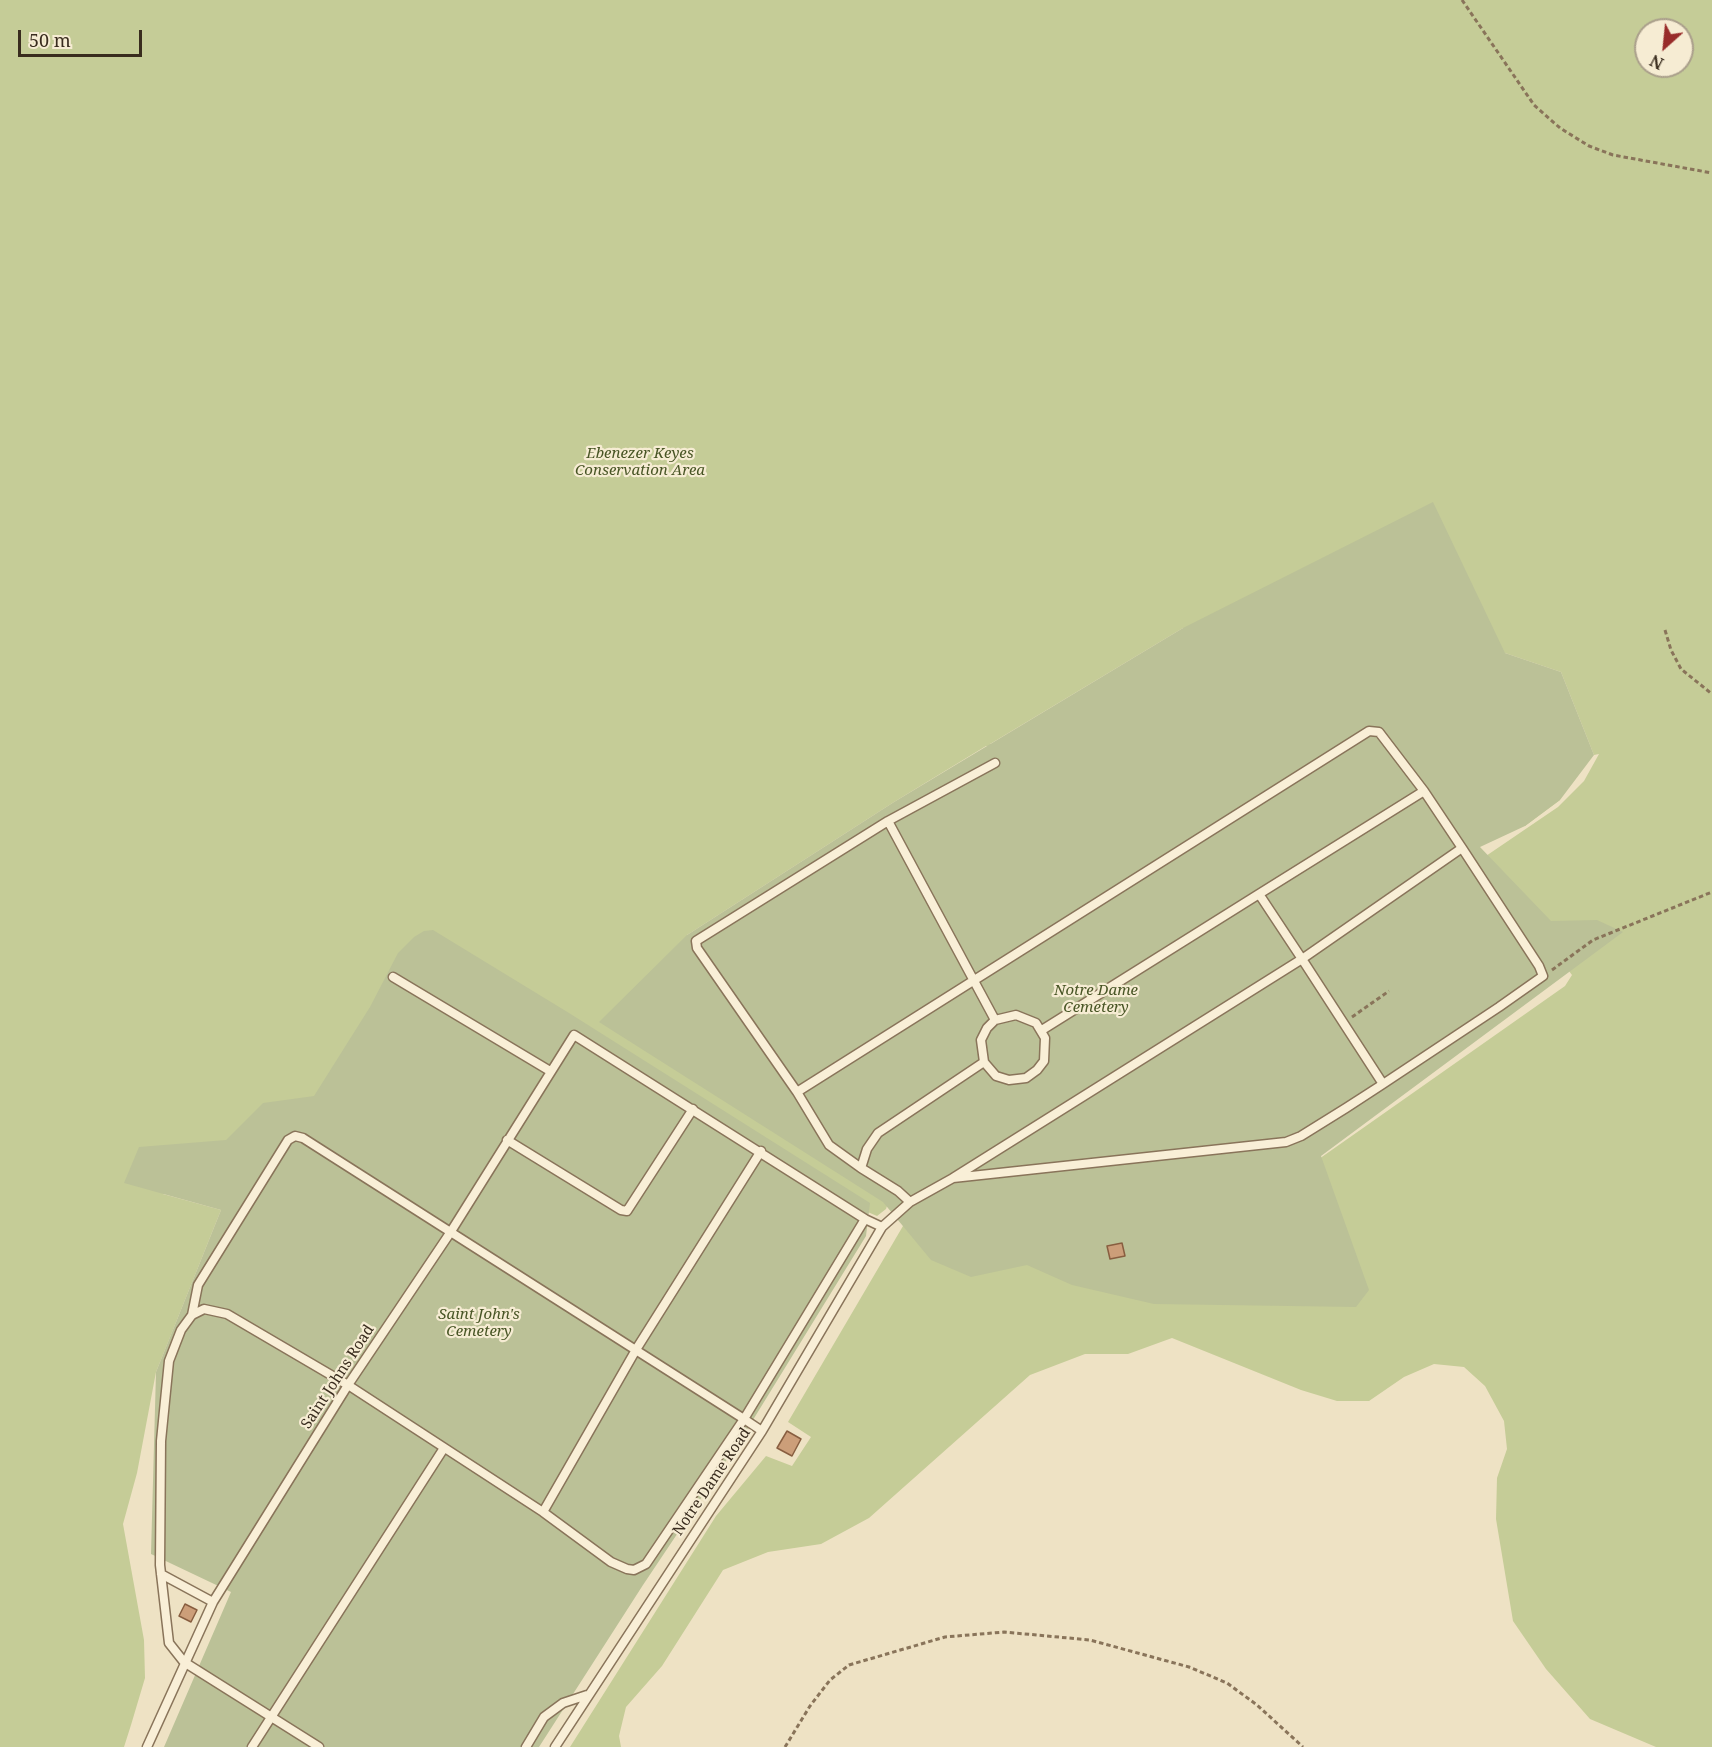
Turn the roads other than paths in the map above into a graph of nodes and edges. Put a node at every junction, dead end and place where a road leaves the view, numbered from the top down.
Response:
1 (995, 763) dead end
2 (1424, 791) junction
3 (888, 820) junction
4 (1462, 848) junction
5 (1259, 894) junction
6 (1302, 959) junction
7 (393, 977) dead end
8 (972, 981) junction
9 (995, 1020) junction
10 (1042, 1030) junction
11 (984, 1062) junction
12 (550, 1071) junction
13 (1383, 1084) junction
14 (797, 1092) junction
15 (693, 1109) junction
16 (507, 1140) junction
17 (761, 1151) junction
18 (861, 1168) junction
19 (953, 1179) junction
20 (910, 1202) junction
21 (865, 1219) junction
22 (882, 1227) junction
23 (450, 1233) junction
24 (192, 1315) junction
25 (637, 1348) junction
26 (348, 1385) junction
27 (744, 1419) junction
28 (762, 1431) junction
29 (444, 1448) junction
30 (543, 1512) junction
31 (161, 1574) junction
32 (213, 1602) junction
33 (184, 1662) junction
34 (587, 1695) junction
35 (270, 1717) junction
36 (147, 1747) edge
37 (252, 1747) edge
38 (318, 1747) edge
39 (526, 1747) edge
40 (555, 1747) edge

1 - 3 lane
2 - 4 lane
2 - 5 lane
2 - 8 lane
3 - 8 lane
3 - 14 lane
4 - 6 lane, Notre Dame Road
4 - 13 lane
5 - 6 lane
5 - 10 lane
6 - 13 lane
6 - 19 lane, Notre Dame Road
7 - 12 lane
8 - 9 lane
8 - 14 lane
9 - 10 lane
9 - 11 lane
10 - 11 lane
11 - 18 lane
12 - 15 lane, Saint Johns Road
12 - 16 lane, Saint Johns Road
13 - 19 lane
14 - 18 lane
15 - 16 lane
15 - 17 lane
16 - 23 lane, Saint Johns Road
17 - 21 lane
17 - 25 lane
18 - 20 lane
19 - 20 lane, Notre Dame Road
20 - 22 lane, Notre Dame Road
21 - 22 lane
21 - 27 lane
22 - 28 lane, Notre Dame Road
23 - 24 lane
23 - 25 lane
23 - 26 lane, Saint Johns Road
24 - 26 lane
24 - 31 lane
25 - 27 lane
25 - 30 lane
26 - 29 lane
26 - 32 lane, Saint Johns Road
27 - 28 lane
27 - 30 lane
28 - 34 lane, Notre Dame Road
29 - 30 lane
29 - 35 lane
31 - 32 lane
31 - 33 lane
32 - 33 lane, Saint Johns Road
33 - 35 lane
33 - 36 lane, Saint Johns Road
34 - 39 lane
34 - 40 lane, Notre Dame Road
35 - 37 lane
35 - 38 lane

